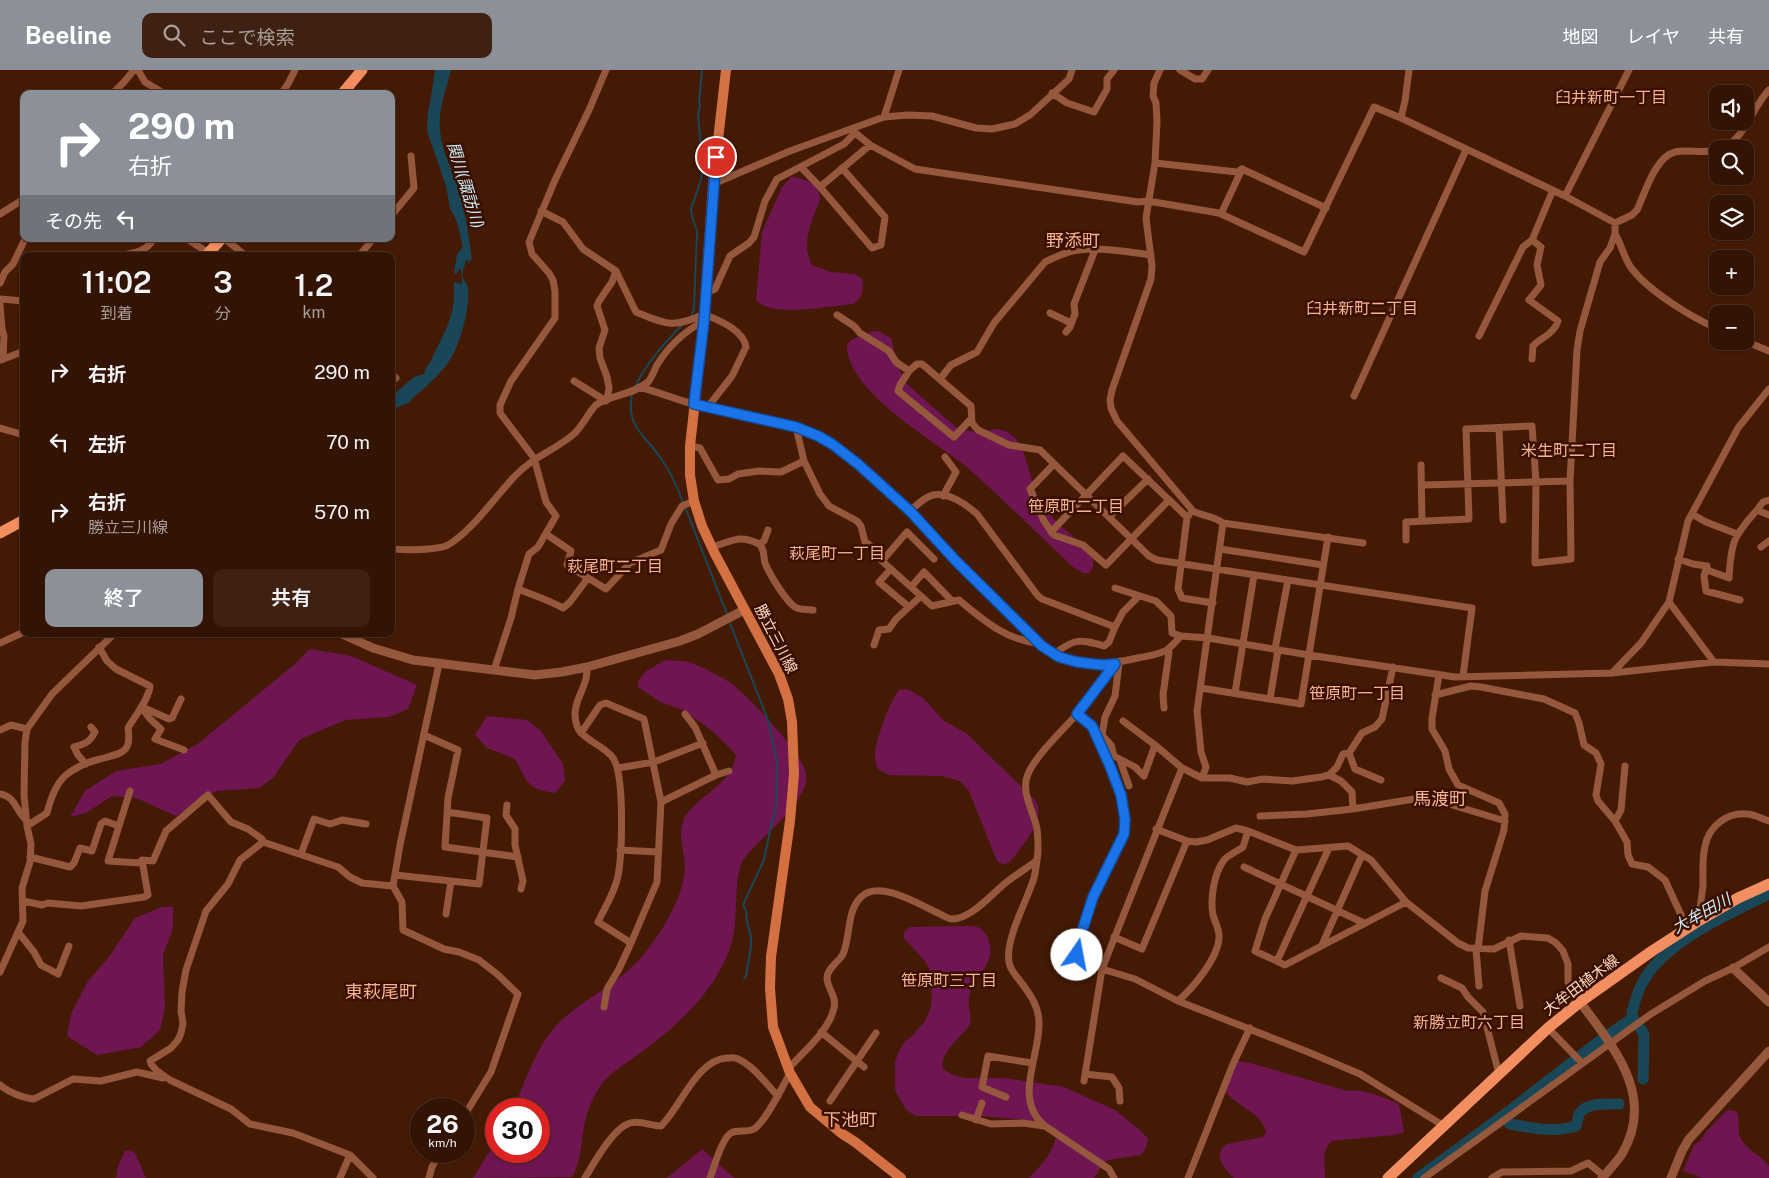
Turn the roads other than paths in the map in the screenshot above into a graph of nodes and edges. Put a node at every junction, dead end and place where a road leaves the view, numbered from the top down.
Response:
1 (134, 70) edge
2 (138, 70) edge
3 (295, 70) edge
4 (362, 70) edge
5 (606, 70) edge
6 (726, 70) edge
7 (898, 70) edge
8 (1072, 70) edge
9 (1114, 70) edge
10 (1160, 70) edge
11 (1180, 70) edge
12 (1208, 70) edge
13 (1409, 70) edge
14 (1629, 70) edge
15 (116, 90) edge
16 (158, 90) edge
17 (284, 90) edge
18 (345, 90) edge
19 (1769, 90) edge
20 (1052, 94) junction
21 (884, 117) junction
22 (1401, 118) junction
23 (854, 131) junction
24 (1734, 140) edge
25 (870, 145) junction
26 (1466, 150) junction
27 (1709, 152) edge
28 (411, 156) dead end
29 (1155, 163) junction
30 (800, 167) junction
31 (842, 168) junction
32 (1242, 169) junction
33 (713, 184) junction
34 (820, 186) junction
35 (1553, 190) junction
36 (1565, 196) junction
37 (20, 202) edge
38 (1148, 202) junction
39 (1326, 208) junction
40 (395, 211) edge
41 (541, 211) junction
42 (0, 214) edge
43 (1222, 214) junction
44 (1615, 223) junction
45 (1615, 234) junction
46 (1532, 240) junction
47 (24, 242) edge
48 (151, 242) edge
49 (192, 242) edge
50 (219, 242) edge
51 (229, 242) edge
52 (371, 242) edge
53 (1094, 250) junction
54 (138, 252) edge
55 (204, 252) edge
56 (210, 252) edge
57 (241, 252) edge
58 (362, 252) edge
59 (1151, 255) junction
60 (616, 271) junction
61 (0, 282) edge
62 (706, 292) junction
63 (0, 299) edge
64 (20, 301) edge
65 (0, 305) edge
66 (1050, 313) dead end
67 (0, 314) edge
68 (837, 315) dead end
69 (704, 318) junction
70 (1071, 323) junction
71 (1709, 324) edge
72 (1066, 332) dead end
73 (1479, 336) dead end
74 (1754, 345) edge
75 (1769, 351) edge
76 (20, 352) edge
77 (1, 359) edge
78 (1532, 359) dead end
79 (909, 371) junction
80 (940, 378) junction
81 (574, 381) dead end
82 (639, 387) junction
83 (1769, 389) edge
84 (1354, 396) dead end
85 (606, 400) junction
86 (694, 404) junction
87 (707, 408) junction
88 (971, 419) junction
89 (796, 427) junction
90 (0, 428) edge
91 (1499, 428) junction
92 (20, 434) edge
93 (690, 446) junction
94 (945, 457) dead end
95 (534, 458) junction
96 (804, 461) junction
97 (1054, 464) junction
98 (1421, 465) dead end
99 (1148, 479) junction
100 (1570, 481) junction
101 (1536, 482) junction
102 (1468, 483) junction
103 (1502, 483) junction
104 (1422, 486) junction
105 (1086, 495) junction
106 (943, 496) junction
107 (1169, 500) junction
108 (1769, 500) edge
109 (694, 502) junction
110 (1757, 510) junction
111 (910, 511) junction
112 (1193, 511) junction
113 (1692, 514) junction
114 (1769, 515) edge
115 (1109, 517) junction
116 (1187, 517) junction
117 (1504, 520) dead end
118 (1422, 521) junction
119 (20, 522) edge
120 (1223, 523) junction
121 (768, 530) dead end
122 (1051, 532) junction
123 (0, 533) edge
124 (546, 534) junction
125 (1737, 534) junction
126 (1328, 538) junction
127 (1132, 539) junction
128 (1406, 540) dead end
129 (1769, 541) edge
130 (1363, 543) dead end
131 (760, 544) junction
132 (712, 547) junction
133 (1761, 547) dead end
134 (395, 549) edge
135 (1220, 549) junction
136 (934, 559) dead end
137 (1678, 559) junction
138 (882, 561) junction
139 (1182, 564) junction
140 (1323, 565) junction
141 (891, 569) junction
142 (1217, 569) junction
143 (1707, 570) junction
144 (1254, 575) junction
145 (588, 578) junction
146 (1288, 580) junction
147 (1320, 586) junction
148 (911, 587) junction
149 (1115, 588) dead end
150 (518, 589) junction
151 (921, 596) junction
152 (1139, 596) junction
153 (1740, 600) dead end
154 (952, 601) junction
155 (1669, 602) junction
156 (1213, 603) junction
157 (909, 607) junction
158 (744, 610) junction
159 (813, 610) dead end
160 (1115, 627) junction
161 (20, 634) edge
162 (1180, 636) junction
163 (111, 637) edge
164 (349, 637) edge
165 (1208, 638) junction
166 (0, 643) edge
167 (1038, 643) junction
168 (874, 644) dead end
169 (1243, 644) junction
170 (99, 648) junction
171 (1168, 649) junction
172 (1276, 650) junction
173 (1054, 654) junction
174 (1309, 655) junction
175 (1714, 662) junction
176 (1117, 663) junction
177 (439, 664) junction
178 (1769, 664) edge
179 (587, 667) junction
180 (1393, 667) junction
181 (494, 670) junction
182 (1612, 672) junction
183 (1439, 675) junction
184 (1463, 676) junction
185 (1201, 688) junction
186 (1235, 693) junction
187 (1435, 695) junction
188 (181, 699) dead end
189 (1270, 699) junction
190 (141, 707) junction
191 (1164, 708) dead end
192 (685, 714) dead end
193 (1077, 714) junction
194 (1123, 721) dead end
195 (91, 727) dead end
196 (27, 729) junction
197 (0, 730) edge
198 (581, 732) junction
199 (424, 734) junction
200 (703, 744) junction
201 (1156, 746) junction
202 (184, 750) dead end
203 (1349, 753) junction
204 (1120, 760) junction
205 (654, 762) junction
206 (86, 764) junction
207 (1626, 766) dead end
208 (618, 768) junction
209 (1182, 768) junction
210 (729, 771) dead end
211 (716, 775) junction
212 (1329, 775) junction
213 (1202, 778) junction
214 (1381, 780) dead end
215 (1129, 786) dead end
216 (130, 791) dead end
217 (0, 794) edge
218 (661, 802) junction
219 (507, 805) dead end
220 (1353, 810) junction
221 (447, 812) junction
222 (1260, 816) dead end
223 (1505, 821) junction
224 (1615, 821) junction
225 (1769, 821) edge
226 (27, 823) junction
227 (366, 824) dead end
228 (119, 826) junction
229 (1156, 829) junction
230 (1248, 831) junction
231 (263, 842) junction
232 (1187, 842) junction
233 (1329, 848) junction
234 (620, 850) junction
235 (1296, 850) junction
236 (484, 852) junction
237 (658, 852) junction
238 (301, 854) junction
239 (1362, 855) junction
240 (30, 857) junction
241 (518, 858) junction
242 (1036, 862) junction
243 (142, 863) junction
244 (1244, 867) dead end
245 (395, 875) junction
246 (451, 881) junction
247 (1281, 884) junction
248 (1769, 884) edge
249 (393, 886) junction
250 (521, 889) dead end
251 (1307, 896) junction
252 (23, 901) junction
253 (1406, 902) junction
254 (1337, 910) junction
255 (446, 914) dead end
256 (1700, 920) junction
257 (1364, 923) junction
258 (1687, 928) junction
259 (18, 932) junction
260 (1114, 937) junction
261 (1509, 940) junction
262 (630, 943) junction
263 (1322, 945) junction
264 (69, 946) dead end
265 (1769, 947) edge
266 (1477, 949) junction
267 (1277, 961) junction
268 (1733, 968) junction
269 (1102, 969) junction
270 (0, 972) edge
271 (1441, 978) dead end
272 (1479, 986) dead end
273 (1178, 1001) junction
274 (1580, 1002) junction
275 (1769, 1002) edge
276 (1520, 1006) dead end
277 (604, 1007) dead end
278 (1250, 1028) junction
279 (1548, 1028) junction
280 (821, 1032) junction
281 (876, 1033) dead end
282 (1609, 1042) junction
283 (1769, 1052) edge
284 (1579, 1060) junction
285 (857, 1061) junction
286 (1032, 1063) junction
287 (864, 1067) dead end
288 (789, 1071) junction
289 (1499, 1074) junction
290 (170, 1080) junction
291 (0, 1085) edge
292 (778, 1096) junction
293 (1006, 1097) dead end
294 (475, 1098) edge
295 (830, 1101) dead end
296 (1120, 1101) dead end
297 (982, 1103) dead end
298 (962, 1115) dead end
299 (976, 1120) junction
300 (1045, 1126) junction
301 (1444, 1126) junction
302 (350, 1155) junction
303 (434, 1163) edge
304 (1603, 1177) edge
305 (340, 1178) edge
306 (373, 1178) edge
307 (429, 1178) edge
308 (585, 1178) edge
309 (710, 1178) edge
310 (901, 1178) edge
311 (1114, 1178) edge
312 (1188, 1178) edge
313 (1388, 1178) edge
314 (1424, 1178) edge
315 (1492, 1178) edge
316 (1671, 1178) edge

1 - 15 street
2 - 16 street
3 - 17 street
4 - 18 main road
5 - 41 street
6 - 33 main road, 勝立三川線
7 - 21 street
8 - 20 street
9 - 20 street
10 - 29 street
11 - 12 street
13 - 22 street
14 - 36 street
19 - 24 street
20 - 21 street
21 - 23 street
22 - 26 street
22 - 39 street
23 - 25 street
23 - 30 street
23 - 33 street
25 - 31 street
25 - 38 street
26 - 35 street
26 - 84 street
27 - 44 street
28 - 40 street
29 - 32 street
29 - 38 street
30 - 34 street
30 - 62 street
31 - 34 street
31 - 34 street
32 - 39 street
32 - 43 street
33 - 62 main road, 勝立三川線
35 - 36 street
35 - 46 street
36 - 44 street
37 - 42 street
38 - 43 street
38 - 59 street
39 - 43 street
41 - 60 street
41 - 95 street
44 - 45 street
45 - 71 street
45 - 100 street
46 - 73 street
46 - 78 street
47 - 61 street
48 - 54 street
49 - 55 street
50 - 56 main road
51 - 57 street
52 - 58 street
53 - 59 street
53 - 70 street
53 - 80 street
59 - 112 street
60 - 69 street
60 - 85 street
62 - 69 main road, 勝立三川線
63 - 64 street
65 - 67 street
66 - 70 street
67 - 77 street
68 - 79 street
69 - 82 street
69 - 86 main road, 勝立三川線
69 - 87 street
70 - 72 street
74 - 75 street
76 - 77 street
79 - 80 street
79 - 88 street
80 - 88 street
81 - 85 street
82 - 85 street
82 - 86 street
83 - 113 street
85 - 95 street
86 - 87 street
86 - 93 main road, 勝立三川線
87 - 89 street
88 - 97 street
89 - 96 street
89 - 111 street
90 - 92 street
91 - 101 street
91 - 102 street
91 - 103 street
93 - 96 street
93 - 109 main road, 勝立三川線
94 - 106 street
95 - 124 street
95 - 134 street
96 - 138 street
97 - 105 street
97 - 122 street
98 - 104 street
99 - 105 street
99 - 107 street
99 - 115 street
100 - 101 street
100 - 101 street
101 - 103 street
102 - 103 street
102 - 104 street
102 - 118 street
103 - 117 street
104 - 118 street
105 - 115 street
105 - 122 street
106 - 111 street
106 - 160 street
107 - 116 street
107 - 127 street
108 - 110 street
109 - 132 main road, 勝立三川線
109 - 145 street
110 - 114 street
110 - 125 street
111 - 167 street
112 - 116 street
112 - 120 street
113 - 125 street
113 - 137 street
115 - 127 street
116 - 139 street
118 - 128 street
119 - 123 main road
120 - 126 street
120 - 135 street
121 - 131 street
122 - 127 street
124 - 145 street
124 - 150 street
125 - 143 street
126 - 130 street
126 - 140 street
127 - 139 street
129 - 133 street
131 - 132 street
131 - 159 street
132 - 158 main road, 勝立三川線
135 - 140 street
135 - 142 street
136 - 138 street
137 - 143 street
137 - 155 street
138 - 141 street
139 - 142 street
139 - 156 street
140 - 147 street
141 - 148 street
141 - 157 street
142 - 144 street
142 - 156 street
143 - 153 street
144 - 146 street
144 - 169 street
145 - 150 street
146 - 147 street
146 - 172 street
147 - 174 street
147 - 184 street
148 - 151 street
148 - 154 street
149 - 152 street
150 - 181 street
151 - 154 street
151 - 157 street
152 - 160 street
152 - 162 street
154 - 167 street
155 - 175 street
155 - 182 street
156 - 165 street
157 - 168 street
158 - 179 street
158 - 288 main road, 勝立三川線
160 - 173 street
161 - 166 street
162 - 165 street
162 - 171 street
163 - 170 street
164 - 177 street
165 - 169 street
165 - 185 street
167 - 173 street
169 - 172 street
169 - 186 street
170 - 190 street
170 - 196 street
171 - 176 street
171 - 191 street
172 - 174 street
172 - 189 street
173 - 176 street
174 - 180 street
174 - 189 street
175 - 178 street
175 - 182 street
176 - 193 street
176 - 204 street
177 - 181 street
177 - 199 street
179 - 181 street
179 - 198 street
180 - 183 street
180 - 203 street
182 - 184 street
183 - 184 street
183 - 187 street
185 - 186 street
185 - 213 street
186 - 189 street
187 - 223 street
187 - 224 street
188 - 190 street
190 - 202 street
190 - 206 street
192 - 200 street
193 - 242 street
193 - 269 street
194 - 201 street
195 - 206 street
196 - 197 street
196 - 226 street
198 - 205 street
198 - 208 street
199 - 221 street
199 - 245 street
200 - 205 street
200 - 211 street
201 - 204 street
201 - 209 street
203 - 212 street
203 - 214 street
204 - 215 street
205 - 208 street
205 - 218 street
206 - 226 street
207 - 224 street
208 - 234 street
209 - 213 street
209 - 229 street
210 - 211 street
211 - 218 street
212 - 213 street
212 - 220 street
216 - 228 street
217 - 226 street
218 - 237 street
219 - 241 street
220 - 222 street
220 - 223 street
221 - 236 street
221 - 236 street
223 - 266 street
224 - 258 street
225 - 256 street
226 - 240 street
227 - 238 street
228 - 240 street
228 - 243 street
229 - 232 street
229 - 260 street
230 - 232 street
230 - 235 street
230 - 273 street
231 - 238 street
231 - 243 street
231 - 290 street
232 - 260 street
233 - 235 street
233 - 239 street
233 - 251 street
234 - 237 street
234 - 262 street
235 - 247 street
236 - 241 street
236 - 246 street
237 - 262 street
238 - 249 street
239 - 253 street
239 - 254 street
240 - 252 street
241 - 250 street
242 - 280 street
242 - 286 street
243 - 252 street
244 - 247 street
245 - 246 street
245 - 249 street
246 - 255 street
247 - 251 street
247 - 267 street
248 - 256 main road, 大牟田植木線
249 - 294 street
251 - 254 street
251 - 267 street
252 - 259 street
253 - 257 street
253 - 266 street
254 - 257 street
254 - 263 street
256 - 258 main road, 大牟田植木線
257 - 263 street
258 - 274 main road, 大牟田植木線
259 - 264 street
259 - 270 street
260 - 269 street
261 - 266 street
261 - 274 street
261 - 276 street
262 - 277 street
263 - 267 street
265 - 268 street
266 - 272 street
268 - 275 street
268 - 282 street
269 - 273 street
269 - 296 street
271 - 289 street
273 - 278 street
274 - 279 main road, 大牟田植木線
274 - 282 street
278 - 301 street
278 - 312 street
279 - 284 street
279 - 289 main road, 大牟田植木線
280 - 285 street
280 - 288 street
281 - 285 street
282 - 284 street
282 - 304 street
283 - 316 street
284 - 314 street
285 - 287 street
285 - 295 street
286 - 293 street
286 - 300 street
288 - 292 street
288 - 310 main road, 勝立三川線
289 - 301 main road, 大牟田植木線
290 - 291 street
290 - 302 street
292 - 308 street
292 - 309 street
297 - 299 street
298 - 299 street
299 - 300 street
300 - 311 street
301 - 313 main road, 大牟田植木線
302 - 305 street
302 - 306 street
303 - 307 street
304 - 315 street

